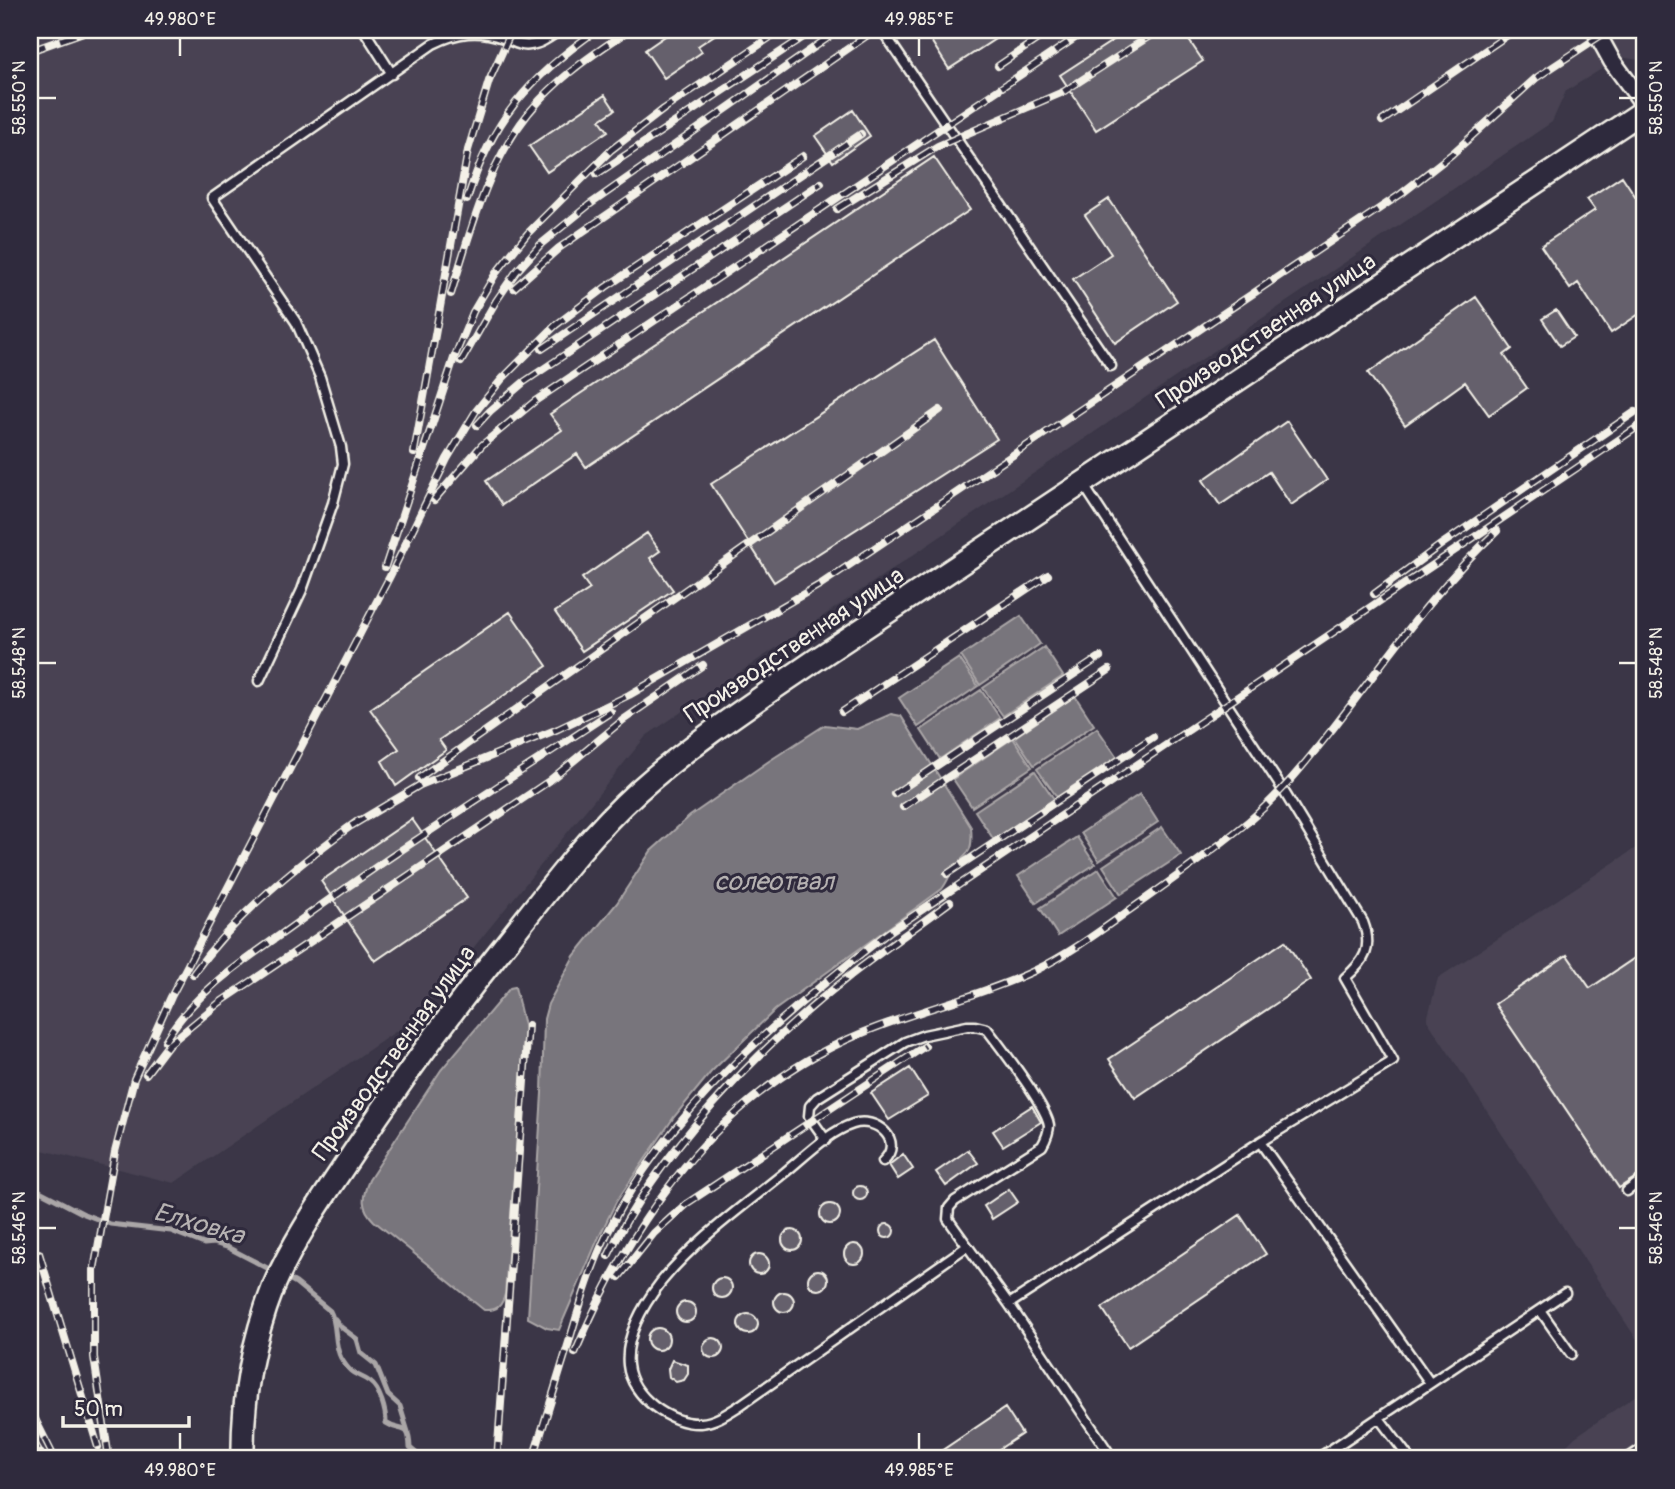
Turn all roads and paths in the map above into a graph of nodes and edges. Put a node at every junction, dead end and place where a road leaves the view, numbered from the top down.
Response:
1 (364, 30) edge
2 (560, 30) edge
3 (883, 30) edge
4 (1595, 30) edge
5 (392, 75) junction
6 (1645, 108) edge
7 (1111, 366) dead end
8 (1083, 484) junction
9 (259, 681) dead end
10 (826, 1140) junction
11 (1260, 1142) junction
12 (883, 1161) dead end
13 (1645, 1178) edge
14 (1627, 1191) dead end
15 (966, 1247) junction
16 (1565, 1293) dead end
17 (1009, 1304) junction
18 (1540, 1310) junction
19 (1571, 1354) dead end
20 (1430, 1383) junction
21 (1379, 1418) junction
22 (1645, 1447) edge
23 (243, 1459) edge
24 (1113, 1459) edge
25 (1317, 1459) edge
26 (1410, 1459) edge
27 (1627, 1459) edge

1 - 5 lane
2 - 5 lane
3 - 7 lane
4 - 6 street
5 - 9 lane
6 - 8 main road, Производственная улица
8 - 11 lane
8 - 23 main road, Производственная улица
10 - 12 lane
10 - 15 lane
10 - 15 lane
11 - 17 lane
11 - 20 lane
13 - 14 lane
15 - 17 lane
16 - 18 lane
17 - 24 lane
18 - 19 lane
18 - 20 lane
20 - 21 lane
21 - 25 lane
21 - 26 lane
22 - 27 lane

